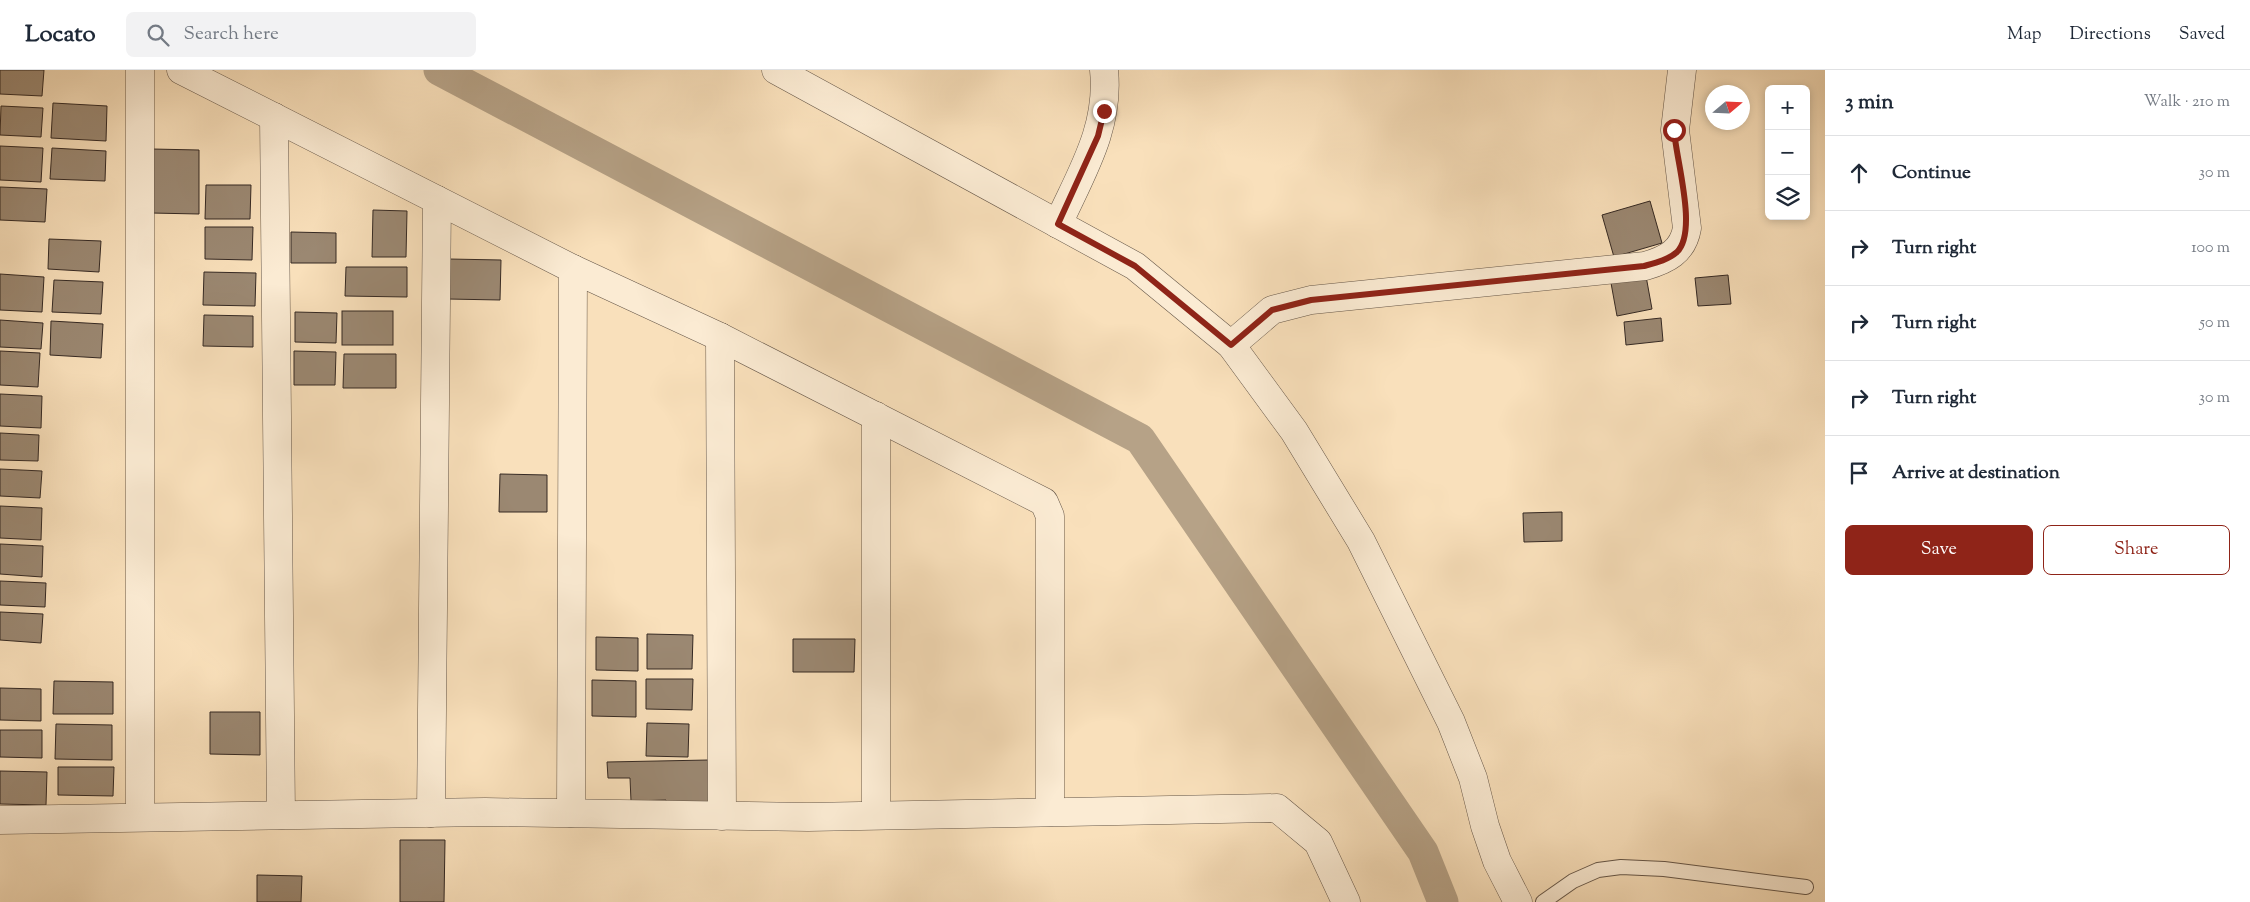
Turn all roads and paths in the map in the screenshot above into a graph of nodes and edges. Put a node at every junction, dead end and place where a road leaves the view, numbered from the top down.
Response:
1 (140, 70) edge
2 (181, 70) edge
3 (776, 70) edge
4 (1104, 70) edge
5 (1682, 70) edge
6 (821, 80) edge
7 (274, 117) junction
8 (437, 200) junction
9 (1058, 224) junction
10 (573, 269) junction
11 (720, 337) junction
12 (1231, 345) junction
13 (876, 416) junction
14 (1050, 812) junction
15 (430, 813) junction
16 (571, 813) junction
17 (876, 815) junction
18 (281, 816) junction
19 (722, 816) junction
20 (140, 817) junction
21 (0, 820) edge
22 (1806, 888) dead end
23 (1514, 895) edge
24 (1346, 902) edge
25 (1543, 902) edge

1 - 20 street
2 - 7 street
3 - 6 street
4 - 9 street
5 - 12 street
6 - 9 street
7 - 8 street
7 - 18 street
8 - 10 street
8 - 15 street
9 - 12 street
10 - 11 street
10 - 16 street
11 - 13 street
11 - 19 street
12 - 23 street
13 - 14 street
13 - 17 street
14 - 17 street
14 - 24 street
15 - 16 street
15 - 18 street
16 - 19 street
17 - 19 street
18 - 20 street
20 - 21 street
22 - 25 lane

